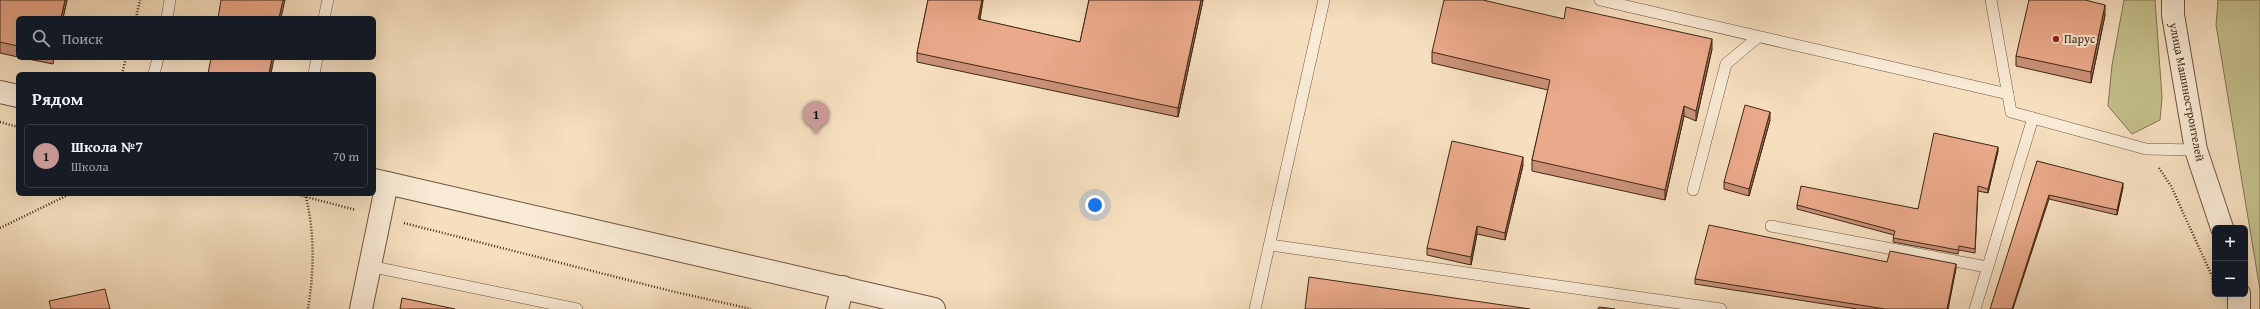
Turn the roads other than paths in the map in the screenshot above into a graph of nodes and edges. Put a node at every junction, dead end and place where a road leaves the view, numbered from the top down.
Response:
1 (170, 0) edge
2 (328, 0) edge
3 (1324, 0) edge
4 (1600, 0) edge
5 (1991, 0) edge
6 (2173, 0) edge
7 (166, 16) edge
8 (324, 16) edge
9 (1758, 37) junction
10 (158, 60) edge
11 (317, 60) edge
12 (154, 72) edge
13 (314, 72) edge
14 (0, 92) edge
15 (2008, 94) junction
16 (16, 96) edge
17 (2033, 118) junction
18 (2196, 150) junction
19 (380, 181) edge
20 (1693, 190) dead end
21 (2221, 225) edge
22 (1771, 226) dead end
23 (1270, 245) junction
24 (369, 266) junction
25 (1987, 267) junction
26 (843, 287) junction
27 (2239, 297) edge
28 (361, 309) edge
29 (577, 309) edge
30 (837, 309) edge
31 (934, 309) edge
32 (1255, 309) edge
33 (1721, 309) edge
34 (1975, 309) edge
35 (2239, 309) edge

1 - 7 lane
2 - 8 lane
3 - 23 lane
4 - 9 lane
5 - 15 lane
6 - 18 street, улица Машиностроителей
9 - 15 lane
9 - 20 lane
10 - 12 lane
11 - 13 lane
14 - 16 street
15 - 17 lane
17 - 18 lane
17 - 25 lane
18 - 21 street, улица Машиностроителей
19 - 24 street
19 - 26 street
22 - 25 lane
23 - 32 lane
23 - 33 lane
24 - 28 street
24 - 29 lane
25 - 34 lane
26 - 30 street
26 - 31 street
27 - 35 street

